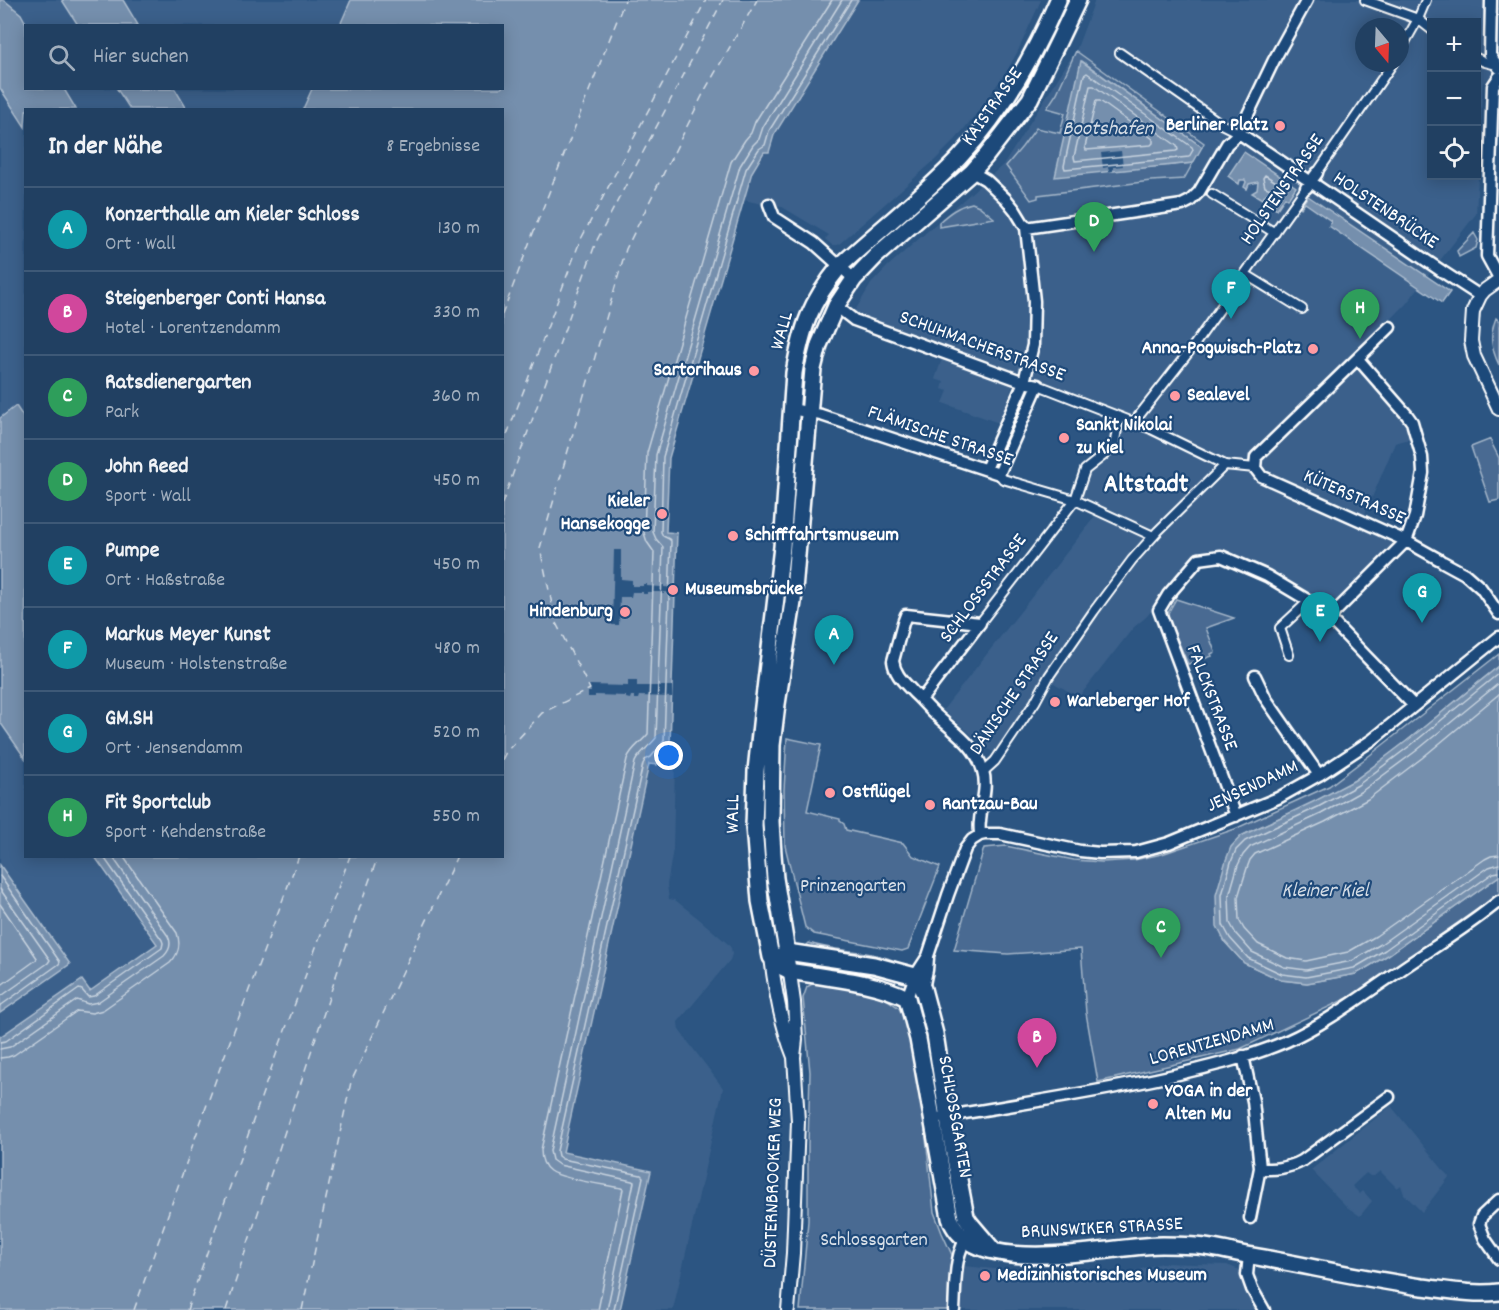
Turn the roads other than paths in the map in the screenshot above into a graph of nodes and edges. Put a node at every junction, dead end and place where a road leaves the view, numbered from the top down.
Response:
1 (1058, 0) edge
2 (1078, 0) edge
3 (1307, 0) edge
4 (1365, 0) edge
5 (1426, 0) edge
6 (1491, 0) edge
7 (1418, 19) junction
8 (1427, 27) edge
9 (1409, 35) edge
10 (1120, 53) dead end
11 (1481, 60) edge
12 (1498, 66) edge
13 (1388, 72) edge
14 (1499, 76) edge
15 (1239, 133) junction
16 (958, 159) junction
17 (972, 172) junction
18 (1311, 181) junction
19 (1212, 194) dead end
20 (769, 204) dead end
21 (1026, 228) junction
22 (1275, 233) junction
23 (840, 266) junction
24 (1245, 274) junction
25 (854, 279) junction
26 (1499, 279) edge
27 (1480, 296) junction
28 (836, 306) junction
29 (1302, 309) dead end
30 (1390, 327) dead end
31 (1358, 358) junction
32 (1024, 382) junction
33 (1038, 385) junction
34 (792, 409) junction
35 (1499, 409) edge
36 (808, 412) junction
37 (1119, 417) junction
38 (1134, 422) junction
39 (1225, 465) junction
40 (1255, 468) junction
41 (986, 469) junction
42 (999, 474) junction
43 (1075, 500) junction
44 (1153, 536) junction
45 (1406, 541) junction
46 (779, 575) junction
47 (796, 576) junction
48 (1309, 601) junction
49 (1499, 614) edge
50 (1329, 618) junction
51 (980, 622) junction
52 (1499, 637) edge
53 (1289, 655) dead end
54 (1255, 676) dead end
55 (921, 700) junction
56 (1414, 706) junction
57 (984, 771) junction
58 (1319, 775) junction
59 (1236, 816) junction
60 (980, 835) junction
61 (1499, 901) edge
62 (787, 952) junction
63 (771, 957) junction
64 (790, 970) junction
65 (773, 981) joint
66 (919, 983) junction
67 (907, 998) junction
68 (1243, 1056) junction
69 (794, 1058) junction
70 (1389, 1097) dead end
71 (940, 1117) junction
72 (1260, 1168) junction
73 (1499, 1200) edge
74 (1250, 1218) dead end
75 (969, 1234) junction
76 (1249, 1255) junction
77 (1499, 1259) edge
78 (1499, 1292) edge
79 (788, 1310) edge
80 (954, 1310) edge
81 (1264, 1310) edge

1 - 16 main road, KAISTRASSE
2 - 17 main road, KAISTRASSE
3 - 15 street
4 - 7 street
5 - 7 street
6 - 12 street
7 - 8 street
7 - 9 street
10 - 15 street, HOLSTENBRÜCKE
11 - 12 street
13 - 18 street, HOLSTENSTRASSE
14 - 26 street
15 - 18 street, HOLSTENBRÜCKE
15 - 21 street
16 - 17 street
16 - 23 main road, WALL
17 - 21 street
17 - 25 main road, WALL
18 - 22 street, HOLSTENSTRASSE
18 - 27 street, HOLSTENBRÜCKE
19 - 22 street
20 - 23 street
21 - 32 street
22 - 24 street, HOLSTENSTRASSE
23 - 25 street
23 - 34 main road, WALL
24 - 29 street
24 - 38 street, HOLSTENSTRASSE
25 - 28 main road, WALL
26 - 27 street
27 - 35 street
28 - 32 street, SCHUHMACHERSTRASSE
28 - 36 main road, WALL
30 - 31 street
31 - 40 street
31 - 45 street
32 - 33 street, SCHUHMACHERSTRASSE
32 - 41 street
33 - 37 street, SCHUHMACHERSTRASSE
33 - 42 street
34 - 36 street, FLÄMISCHE STRASSE
34 - 46 main road, WALL
36 - 41 street, FLÄMISCHE STRASSE
36 - 47 main road, WALL
37 - 38 street, SCHUHMACHERSTRASSE
37 - 43 street, SCHLOSSSTRASSE
38 - 39 street, SCHUHMACHERSTRASSE
39 - 40 street, SCHUHMACHERSTRASSE
39 - 44 street, DÄNISCHE STRASSE
40 - 45 street, KÜTERSTRASSE
41 - 42 street, FLÄMISCHE STRASSE
42 - 43 street, FLÄMISCHE STRASSE
43 - 44 street, FLÄMISCHE STRASSE
43 - 51 street, SCHLOSSSTRASSE
44 - 57 street, DÄNISCHE STRASSE
45 - 49 street, KÜTERSTRASSE
45 - 50 street
46 - 47 street
46 - 63 main road, WALL
47 - 62 main road, WALL
48 - 50 street
48 - 53 street
48 - 59 street, FALCKSTRASSE
50 - 56 street
51 - 55 street, SCHLOSSSTRASSE
51 - 55 street
52 - 56 street, JENSENDAMM
54 - 58 street
55 - 57 street
56 - 58 street, JENSENDAMM
57 - 60 street, DÄNISCHE STRASSE
58 - 59 street, JENSENDAMM
59 - 60 street, JENSENDAMM
60 - 66 street
61 - 68 street, LORENTZENDAMM
62 - 63 street
62 - 64 street, WALL
62 - 66 main road
63 - 64 main road
63 - 65 street, WALL
64 - 67 main road
64 - 69 street, DÜSTERNBROOKER WEG
65 - 69 street, DÜSTERNBROOKER WEG
66 - 67 street
66 - 71 main road, SCHLOSSGARTEN
67 - 71 main road, SCHLOSSGARTEN
68 - 71 street, LORENTZENDAMM
68 - 72 street
69 - 79 street, DÜSTERNBROOKER WEG
70 - 72 street
71 - 75 main road, SCHLOSSGARTEN
72 - 74 street
73 - 77 street
75 - 76 main road, BRUNSWIKER STRASSE
75 - 80 street
76 - 78 main road, BRUNSWIKER STRASSE
76 - 81 street

